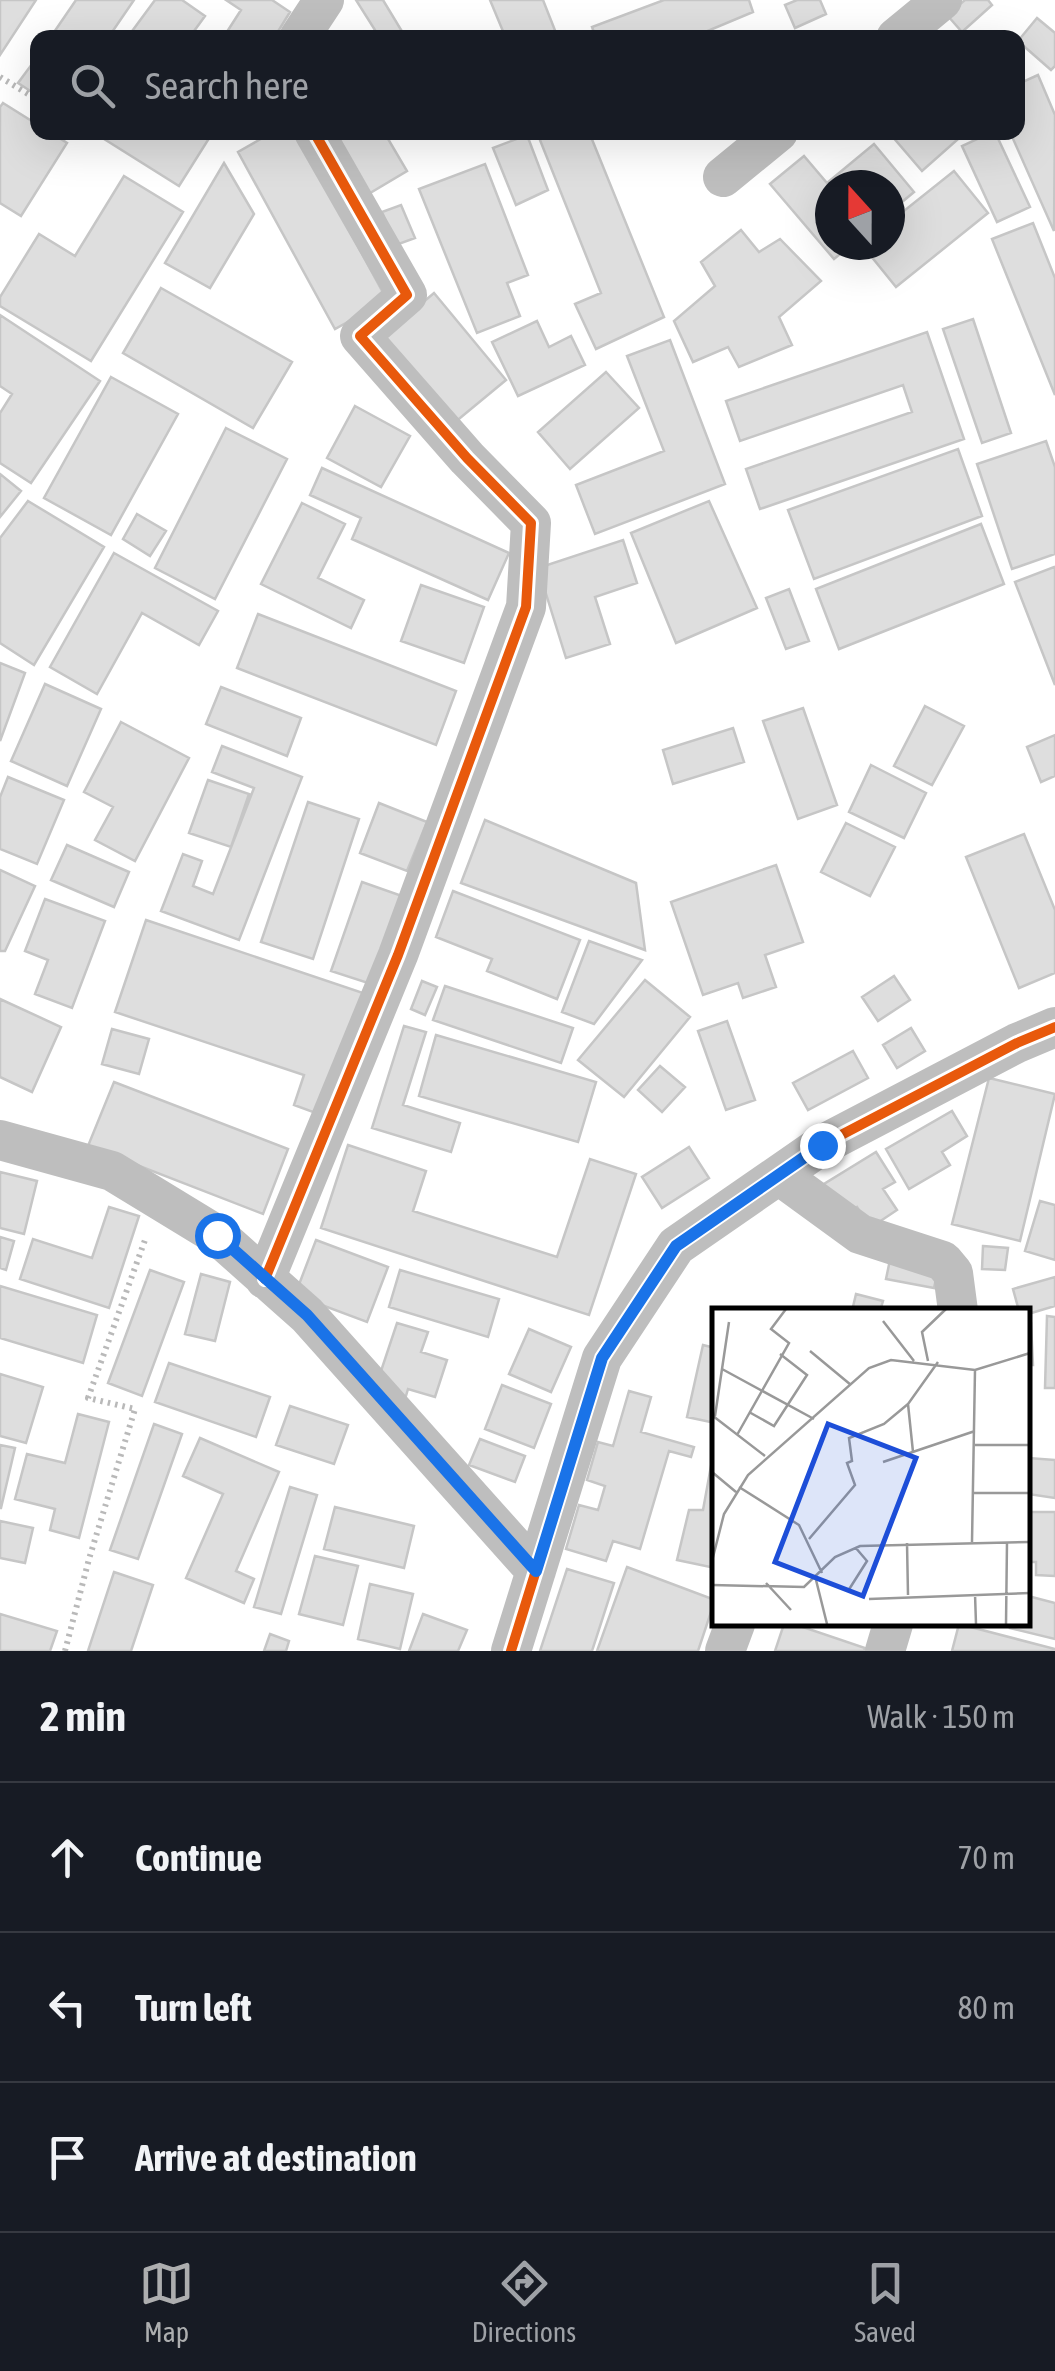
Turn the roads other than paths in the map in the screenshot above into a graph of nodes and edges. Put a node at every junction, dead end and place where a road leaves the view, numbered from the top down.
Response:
1 (324, 0) edge
2 (942, 0) edge
3 (304, 30) edge
4 (906, 30) edge
5 (319, 140) edge
6 (768, 140) edge
7 (723, 176) dead end
8 (1055, 1027) edge
9 (0, 1140) edge
10 (779, 1175) junction
11 (266, 1278) junction
12 (958, 1308) edge
13 (536, 1571) junction
14 (734, 1626) edge
15 (892, 1626) edge
16 (511, 1651) edge
17 (726, 1651) edge
18 (885, 1651) edge

1 - 3 street
2 - 4 street
5 - 11 street
6 - 7 street
8 - 10 street
9 - 11 street
10 - 12 street
10 - 13 street
11 - 13 street
13 - 16 street
14 - 17 street
15 - 18 street

